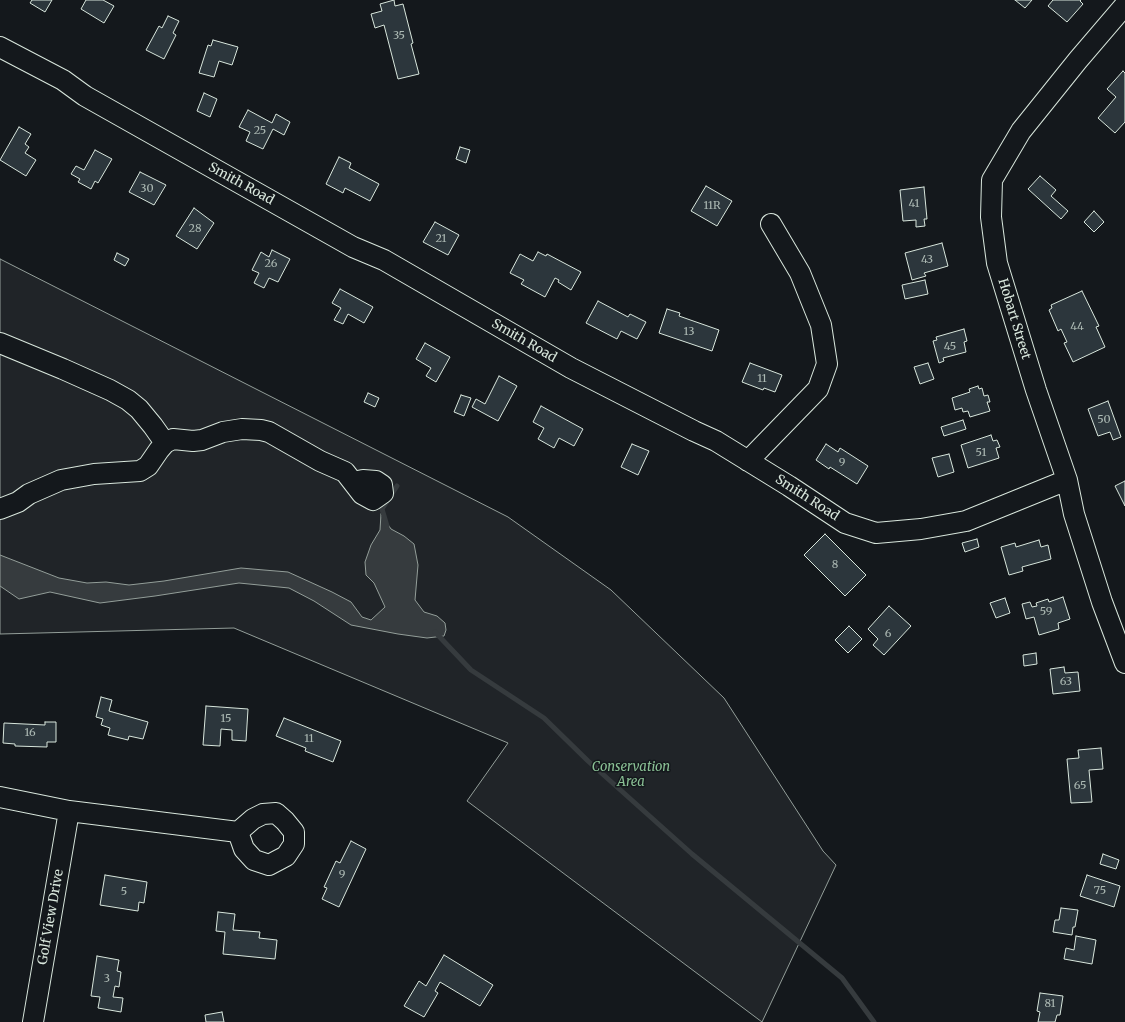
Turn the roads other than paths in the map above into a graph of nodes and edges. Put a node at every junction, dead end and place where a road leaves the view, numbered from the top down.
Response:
1 (1125, 5) edge
2 (0, 47) edge
3 (771, 224) dead end
4 (0, 343) edge
5 (165, 444) junction
6 (748, 461) junction
7 (1067, 480) junction
8 (353, 482) dead end
9 (0, 509) edge
10 (1125, 663) edge
11 (0, 797) edge
12 (69, 811) junction
13 (238, 832) dead end
14 (33, 1022) edge

1 - 7 street, Hobart Street
2 - 6 street, Smith Road
3 - 6 street
4 - 5 street
5 - 8 street
5 - 9 street
6 - 7 street, Smith Road
7 - 10 street, Hobart Street
11 - 12 street
12 - 13 street
12 - 14 street, Golf View Drive

